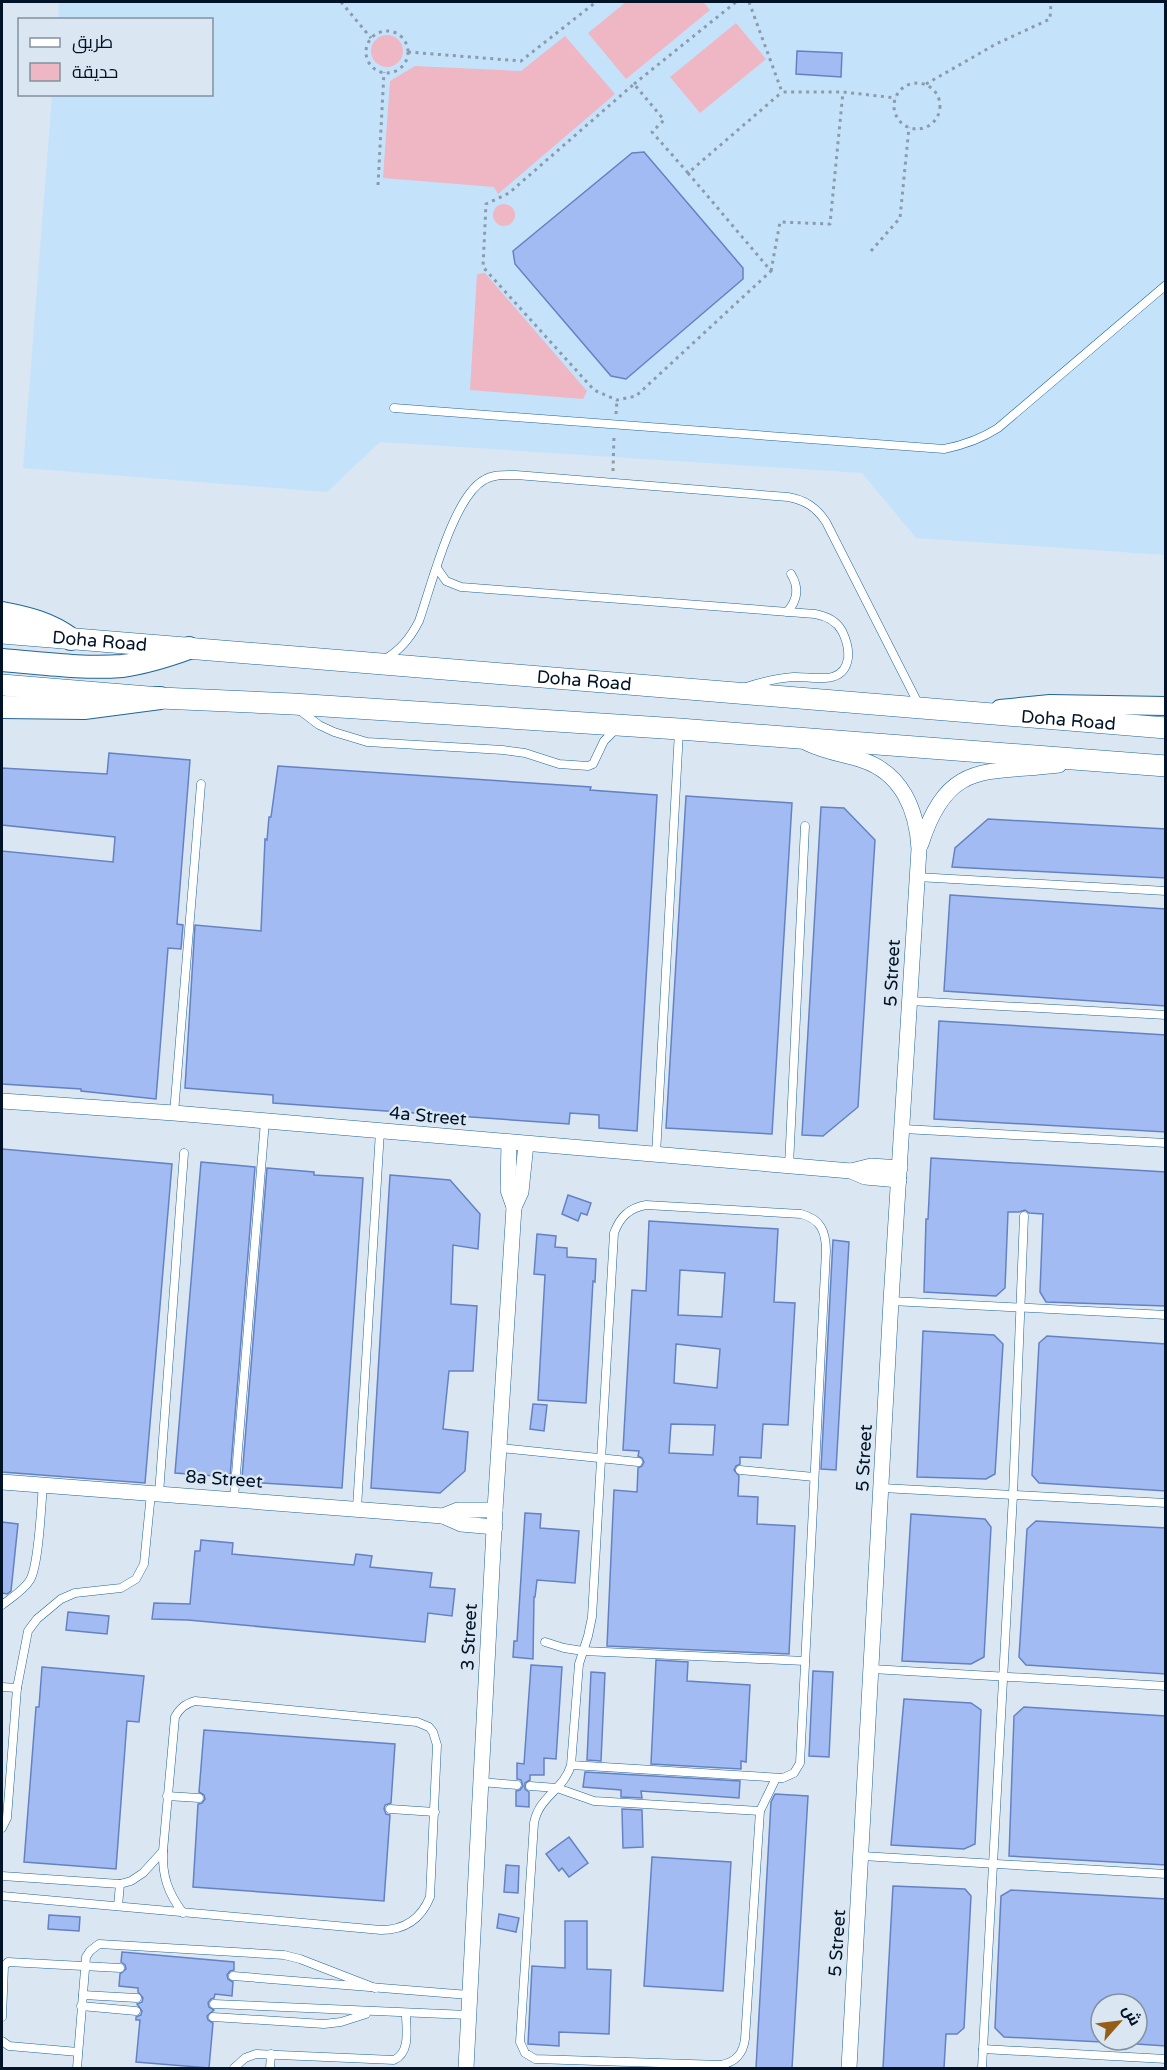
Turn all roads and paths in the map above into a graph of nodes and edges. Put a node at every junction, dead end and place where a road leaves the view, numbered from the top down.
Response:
1 (341, 2) edge
2 (596, 2) edge
3 (736, 2) edge
4 (749, 2) edge
5 (1051, 2) edge
6 (371, 38) junction
7 (408, 52) junction
8 (384, 72) junction
9 (634, 84) junction
10 (926, 84) junction
11 (782, 92) junction
12 (843, 92) junction
13 (896, 98) junction
14 (909, 128) junction
15 (688, 173) junction
16 (378, 185) dead end
17 (871, 251) dead end
18 (771, 271) junction
19 (1166, 285) edge
20 (617, 400) junction
21 (394, 408) dead end
22 (615, 425) junction
23 (612, 482) junction
24 (437, 568) junction
25 (791, 574) dead end
26 (787, 612) junction
27 (2, 613) edge
28 (2, 633) edge
29 (71, 639) junction
30 (189, 648) junction
31 (2, 660) edge
32 (376, 663) junction
33 (2, 685) edge
34 (730, 693) junction
35 (160, 698) junction
36 (292, 704) junction
37 (1166, 706) edge
38 (2, 707) edge
39 (921, 709) junction
40 (976, 713) junction
41 (623, 726) junction
42 (1166, 728) edge
43 (679, 729) junction
44 (797, 739) junction
45 (1080, 760) junction
46 (1166, 766) edge
47 (201, 784) dead end
48 (805, 826) dead end
49 (919, 849) junction
50 (917, 877) junction
51 (1166, 891) edge
52 (910, 1001) junction
53 (1166, 1015) edge
54 (2, 1101) edge
55 (174, 1113) junction
56 (266, 1121) junction
57 (903, 1129) junction
58 (380, 1131) junction
59 (509, 1142) junction
60 (1166, 1143) edge
61 (526, 1144) junction
62 (184, 1153) dead end
63 (656, 1155) junction
64 (789, 1166) junction
65 (900, 1174) junction
66 (514, 1207) junction
67 (1024, 1216) dead end
68 (891, 1301) junction
69 (1021, 1308) junction
70 (1166, 1315) edge
71 (500, 1448) junction
72 (601, 1458) junction
73 (638, 1462) dead end
74 (740, 1470) dead end
75 (814, 1477) junction
76 (2, 1482) edge
77 (43, 1485) junction
78 (882, 1488) junction
79 (155, 1493) junction
80 (1013, 1495) junction
81 (234, 1498) junction
82 (1166, 1503) edge
83 (357, 1509) junction
84 (495, 1510) junction
85 (443, 1516) junction
86 (495, 1527) junction
87 (3, 1603) edge
88 (545, 1642) dead end
89 (583, 1650) junction
90 (805, 1661) junction
91 (872, 1669) junction
92 (1002, 1677) junction
93 (1166, 1686) edge
94 (2, 1687) edge
95 (17, 1688) junction
96 (571, 1765) junction
97 (776, 1778) junction
98 (481, 1782) junction
99 (517, 1785) dead end
100 (530, 1786) dead end
101 (557, 1788) junction
102 (167, 1796) junction
103 (199, 1798) dead end
104 (390, 1809) dead end
105 (760, 1811) junction
106 (435, 1812) junction
107 (2, 1828) edge
108 (163, 1851) junction
109 (862, 1856) junction
110 (994, 1864) junction
111 (1166, 1874) edge
112 (2, 1876) edge
113 (120, 1884) junction
114 (2, 1896) edge
115 (118, 1906) junction
116 (183, 1913) junction
117 (85, 1967) junction
118 (120, 1968) dead end
119 (233, 1976) dead end
120 (375, 1988) junction
121 (83, 1995) junction
122 (469, 1995) junction
123 (137, 1998) dead end
124 (214, 2004) dead end
125 (81, 2006) junction
126 (136, 2010) dead end
127 (370, 2012) junction
128 (406, 2014) junction
129 (468, 2015) junction
130 (2, 2017) edge
131 (213, 2017) dead end
132 (2, 2041) edge
133 (983, 2049) junction
134 (78, 2052) junction
135 (271, 2054) junction
136 (1166, 2059) edge
137 (77, 2068) edge
138 (234, 2068) edge
139 (270, 2068) edge
140 (466, 2068) edge
141 (849, 2068) edge
142 (982, 2068) edge

1 - 6 path
2 - 7 path
3 - 9 path
4 - 11 path
5 - 10 path
6 - 7 path
6 - 8 path
7 - 8 path
8 - 16 path
9 - 15 path
9 - 20 path
10 - 13 path
10 - 14 path
11 - 12 path
11 - 15 path
12 - 13 path
12 - 18 path
13 - 14 path
14 - 17 path
15 - 18 path
18 - 20 path
19 - 22 lane
20 - 22 path
21 - 22 lane
22 - 23 path
23 - 24 lane
23 - 39 lane
24 - 26 lane
24 - 32 lane
25 - 26 lane
26 - 34 lane
27 - 29 main road
28 - 29 main road, Doha Road
29 - 30 main road, Doha Road
30 - 31 main road
30 - 32 main road, Doha Road
32 - 34 main road, Doha Road
33 - 35 main road, Doha Road
34 - 39 main road, Doha Road
35 - 36 main road, Doha Road
35 - 38 main road
36 - 41 main road, Doha Road
36 - 41 lane
37 - 40 street
39 - 40 main road, Doha Road
40 - 42 main road, Doha Road
41 - 43 main road, Doha Road
43 - 44 main road, Doha Road
43 - 63 lane
44 - 45 main road, Doha Road
44 - 49 street, 5 Street
45 - 46 main road, Doha Road
45 - 49 street, 5 Street
47 - 55 lane
48 - 64 lane
49 - 50 street, 5 Street
50 - 51 lane
50 - 52 street, 5 Street
52 - 53 lane
52 - 57 street, 5 Street
54 - 55 street, 4a Street
55 - 56 street, 4a Street
56 - 58 street, 4a Street
56 - 81 lane
57 - 60 lane
57 - 65 street, 5 Street
58 - 59 street, 4a Street
58 - 83 lane
59 - 61 street, 4a Street
59 - 66 street, 3 Street
61 - 63 street, 4a Street
61 - 66 street, 3 Street
62 - 79 lane
63 - 64 street, 4a Street
64 - 65 street, 4a Street
65 - 68 street, 5 Street
66 - 71 street, 3 Street
67 - 69 lane
68 - 69 lane
68 - 78 street, 5 Street
69 - 70 lane
69 - 80 lane
71 - 72 lane
71 - 84 street, 3 Street
72 - 73 lane
72 - 75 lane
72 - 89 lane
74 - 75 lane
75 - 90 lane
76 - 77 street, 8a Street
77 - 79 street, 8a Street
77 - 87 lane
78 - 80 lane
78 - 91 street, 5 Street
79 - 81 street, 8a Street
79 - 95 lane
80 - 82 lane
80 - 92 lane
81 - 83 street, 8a Street
83 - 85 street, 8a Street
84 - 85 street, 8a Street
84 - 86 street, 3 Street
85 - 86 street, 8a Street
86 - 98 street, 3 Street
88 - 89 lane
89 - 90 lane
89 - 96 lane
90 - 97 lane
91 - 92 lane
91 - 109 street, 5 Street
92 - 93 lane
92 - 110 lane
94 - 95 lane
95 - 107 lane
96 - 97 lane
96 - 101 lane
97 - 105 lane
98 - 99 lane
98 - 122 street, 3 Street
100 - 101 lane
101 - 105 lane
101 - 105 lane
102 - 103 lane
102 - 106 lane
102 - 108 lane
104 - 106 lane
106 - 116 lane
108 - 113 lane
108 - 116 lane
109 - 110 lane
109 - 141 street, 5 Street
110 - 111 lane
110 - 133 lane
112 - 113 lane
113 - 115 lane
114 - 115 lane
115 - 116 lane
117 - 118 lane
117 - 120 lane
117 - 121 lane
117 - 130 lane
119 - 120 lane
120 - 122 lane
121 - 123 lane
121 - 125 lane
122 - 129 street, 3 Street
124 - 127 lane
125 - 126 lane
125 - 134 lane
127 - 128 lane
127 - 131 lane
128 - 129 lane
128 - 135 lane
129 - 140 street, 3 Street
132 - 134 lane
133 - 136 lane
133 - 142 lane
134 - 137 lane
135 - 138 lane
135 - 139 lane

